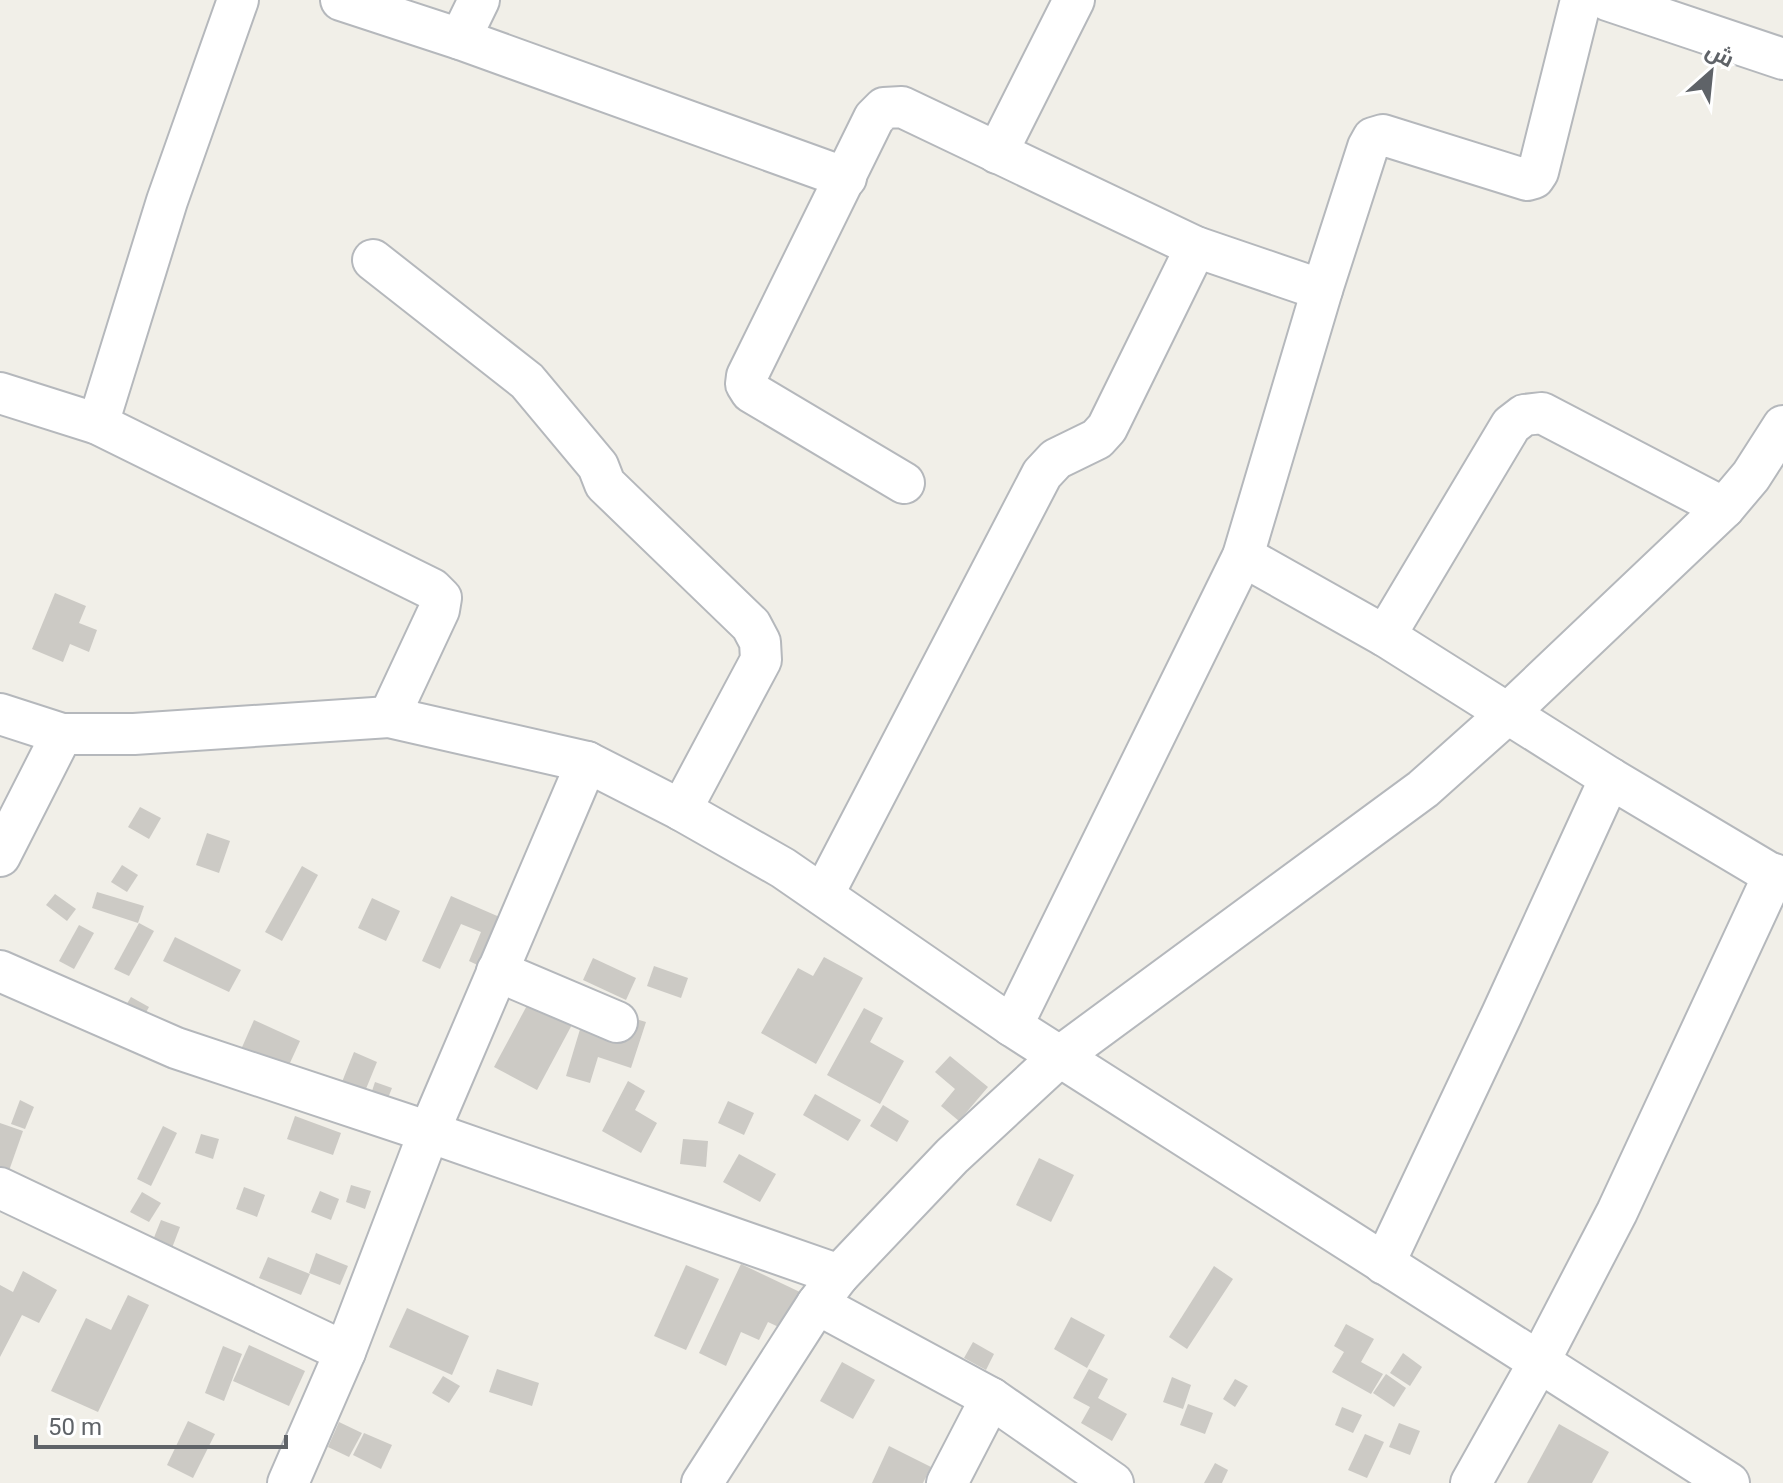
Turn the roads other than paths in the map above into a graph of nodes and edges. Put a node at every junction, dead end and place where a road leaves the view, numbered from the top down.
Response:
1 (238, 0) edge
2 (341, 0) edge
3 (479, 0) edge
4 (1074, 0) edge
5 (1581, 0) edge
6 (1607, 0) edge
7 (460, 39) junction
8 (1783, 59) edge
9 (997, 153) junction
10 (846, 178) junction
11 (1196, 247) junction
12 (373, 260) dead end
13 (1322, 290) junction
14 (0, 393) edge
15 (98, 424) junction
16 (1783, 426) edge
17 (904, 483) dead end
18 (1767, 483) edge
19 (1724, 508) junction
20 (1243, 556) junction
21 (1385, 636) junction
22 (0, 714) edge
23 (1507, 714) junction
24 (389, 717) junction
25 (62, 734) junction
26 (587, 762) junction
27 (1610, 778) junction
28 (681, 810) junction
29 (0, 854) edge
30 (1778, 878) edge
31 (823, 895) junction
32 (0, 971) edge
33 (497, 971) junction
34 (617, 1022) dead end
35 (1012, 1026) junction
36 (1059, 1057) junction
37 (429, 1132) junction
38 (0, 1188) edge
39 (1384, 1264) junction
40 (828, 1289) junction
41 (345, 1352) junction
42 (1539, 1362) junction
43 (991, 1398) junction
44 (288, 1483) edge
45 (702, 1483) edge
46 (947, 1483) edge
47 (1113, 1483) edge
48 (1471, 1483) edge
49 (1729, 1483) edge

1 - 15 street
2 - 7 street
3 - 7 street
4 - 9 street
5 - 13 street
6 - 8 street
7 - 10 street
9 - 10 street
9 - 11 street
10 - 17 street
11 - 13 street
11 - 31 street
12 - 28 street
13 - 20 street
14 - 15 street
15 - 24 street
16 - 18 street
18 - 19 street
19 - 21 street
19 - 23 street
20 - 21 street
20 - 35 street
21 - 23 street
22 - 25 street
23 - 27 street
23 - 36 street
24 - 25 street
24 - 26 street
25 - 29 street
26 - 28 street
26 - 33 street
27 - 30 street
27 - 39 street
28 - 31 street
30 - 42 street
31 - 35 street
32 - 37 street
33 - 34 street
33 - 37 street
35 - 36 street
36 - 39 street
36 - 40 street
37 - 40 street
37 - 41 street
38 - 41 street
39 - 42 street
40 - 43 street
40 - 45 street
41 - 44 street
42 - 48 street
42 - 49 street
43 - 46 street
43 - 47 street

